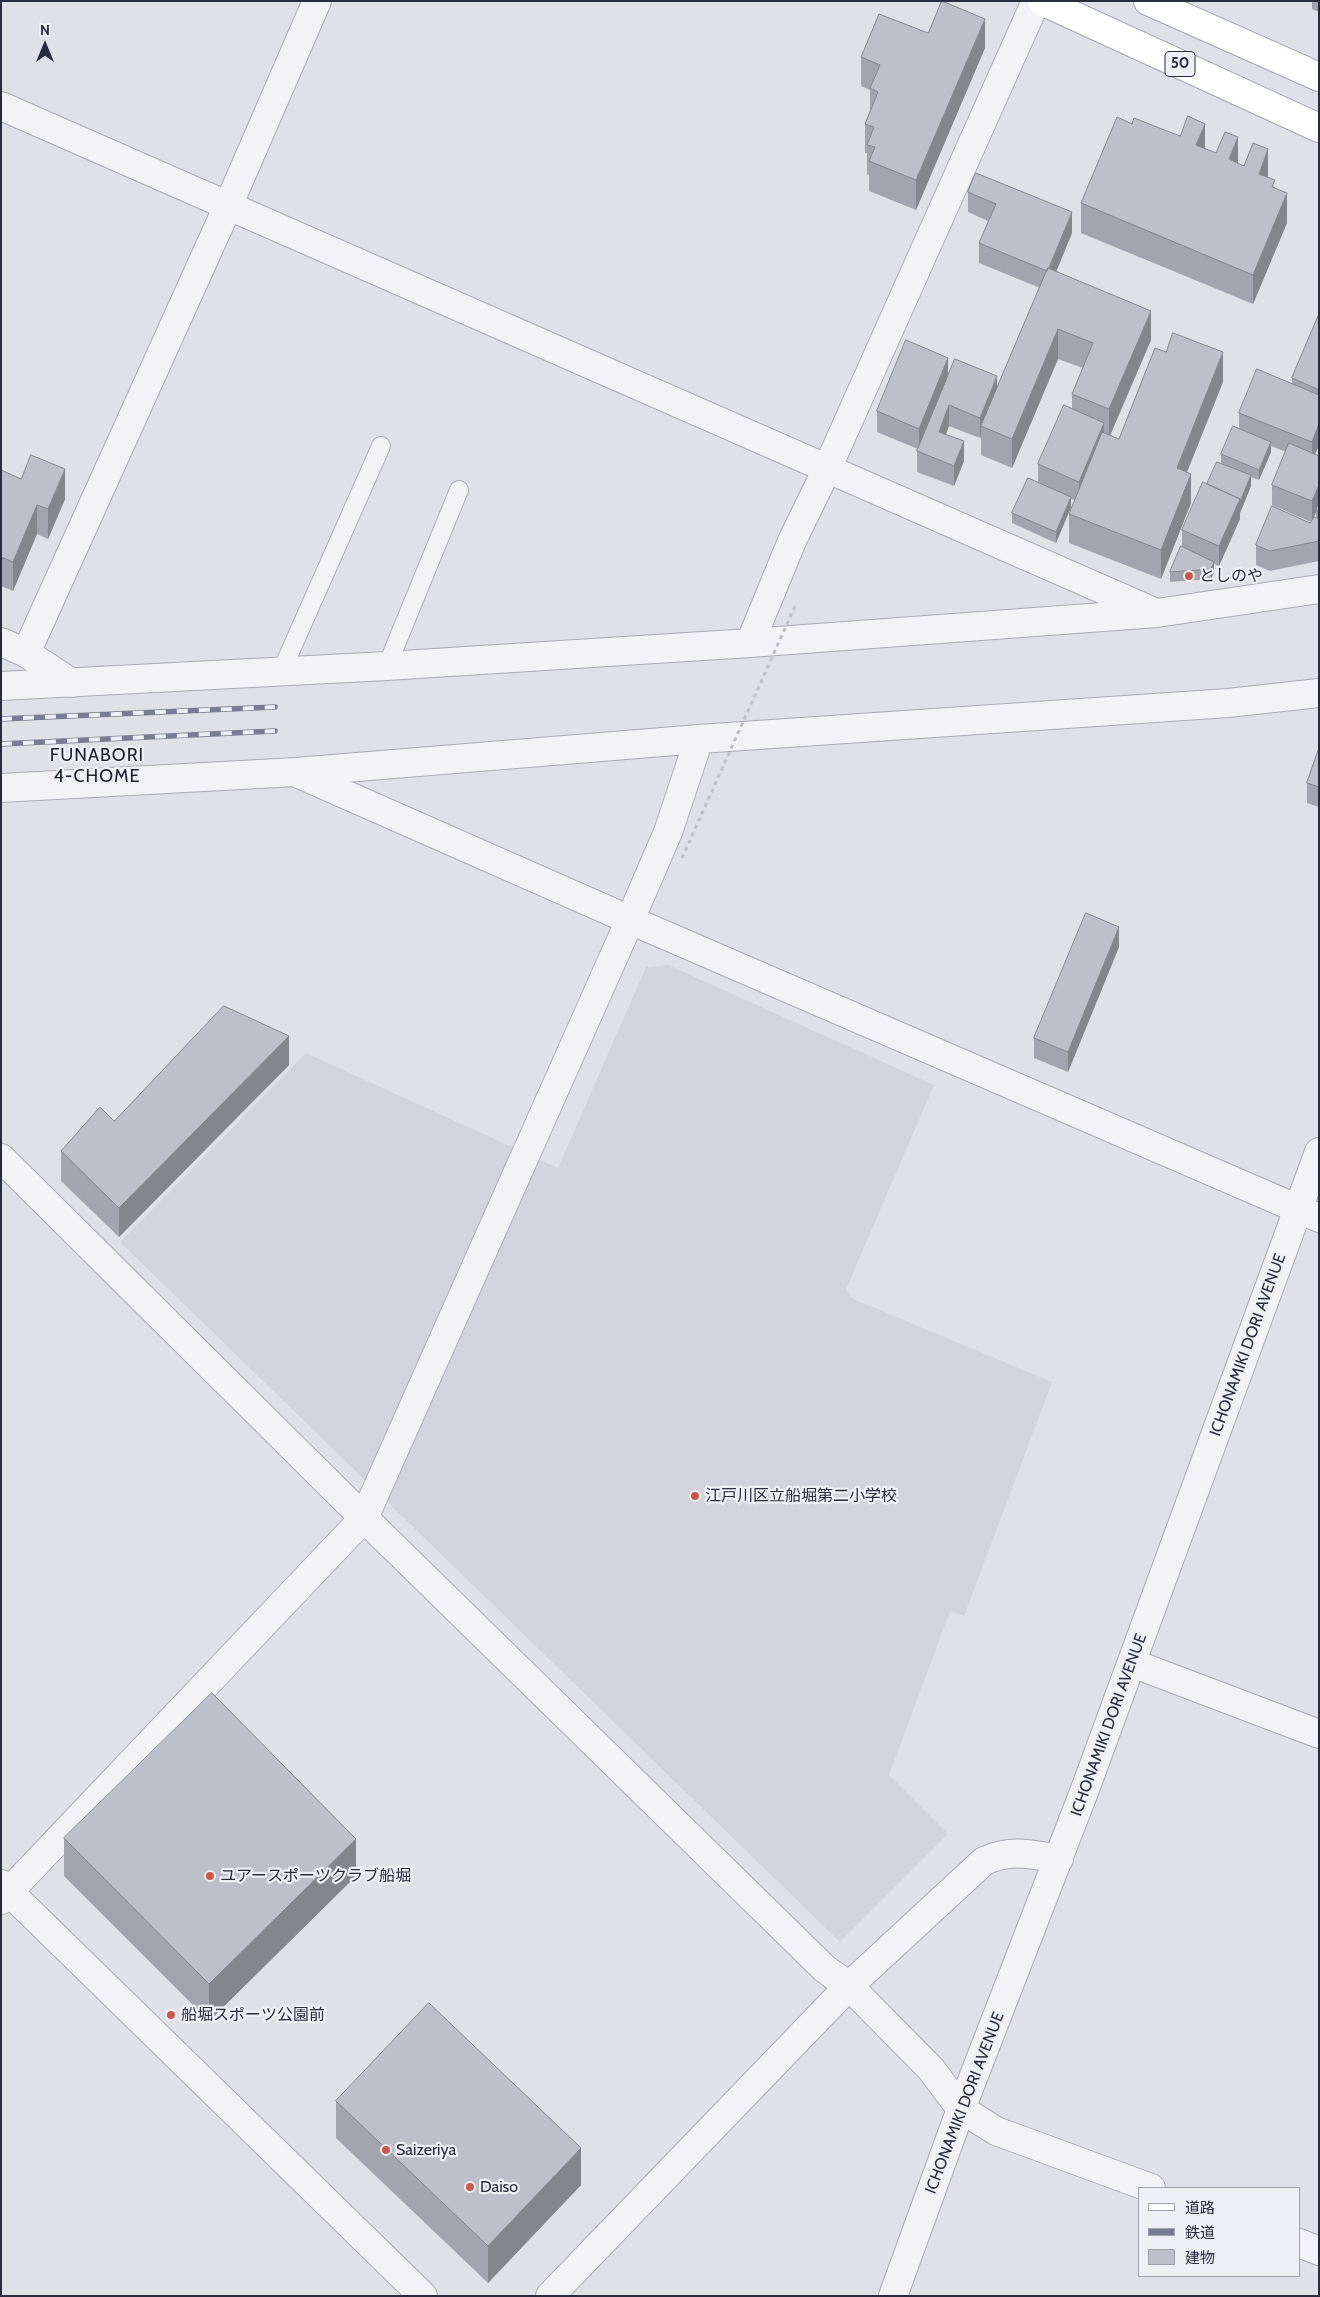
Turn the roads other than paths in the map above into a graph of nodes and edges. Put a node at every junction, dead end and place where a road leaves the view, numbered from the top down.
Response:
1 (317, 1) edge
2 (1036, 1) edge
3 (1042, 1) edge
4 (1148, 1) edge
5 (1319, 77) edge
6 (1, 106) edge
7 (1319, 128) edge
8 (228, 206) junction
9 (381, 446) dead end
10 (827, 469) junction
11 (459, 490) dead end
12 (1319, 589) edge
13 (1157, 613) junction
14 (1, 642) edge
15 (750, 643) junction
16 (26, 653) junction
17 (387, 666) junction
18 (282, 670) junction
19 (72, 683) junction
20 (1, 686) edge
21 (1319, 693) edge
22 (699, 740) junction
23 (296, 772) junction
24 (1, 788) edge
25 (630, 920) junction
26 (1319, 1152) edge
27 (1, 1158) edge
28 (1308, 1214) edge
29 (364, 1518) junction
30 (1132, 1663) junction
31 (1319, 1734) edge
32 (1059, 1859) junction
33 (4, 1892) edge
34 (849, 1986) junction
35 (961, 2109) junction
36 (1148, 2187) edge
37 (1300, 2243) edge
38 (1319, 2251) edge
39 (423, 2296) edge
40 (550, 2296) edge
41 (893, 2296) edge

1 - 8 street
2 - 10 street
3 - 7 main road, 50
4 - 5 main road
6 - 8 street
8 - 10 street
8 - 16 street
9 - 18 lane
10 - 13 street
10 - 15 street
11 - 17 lane
12 - 13 street
13 - 15 street
14 - 16 street
15 - 17 street
16 - 19 street
17 - 18 street
18 - 19 street
19 - 20 street
21 - 22 street
22 - 23 street
22 - 25 street
23 - 24 street
23 - 25 street
25 - 28 street
25 - 29 street
26 - 28 street, ICHONAMIKI DORI AVENUE
27 - 29 street
28 - 30 street, ICHONAMIKI DORI AVENUE
29 - 33 street
29 - 34 street
30 - 31 street
30 - 32 street, ICHONAMIKI DORI AVENUE
32 - 34 street
32 - 35 street, ICHONAMIKI DORI AVENUE
33 - 39 street
34 - 35 street
34 - 40 street
35 - 36 street
35 - 41 street, ICHONAMIKI DORI AVENUE
37 - 38 street

